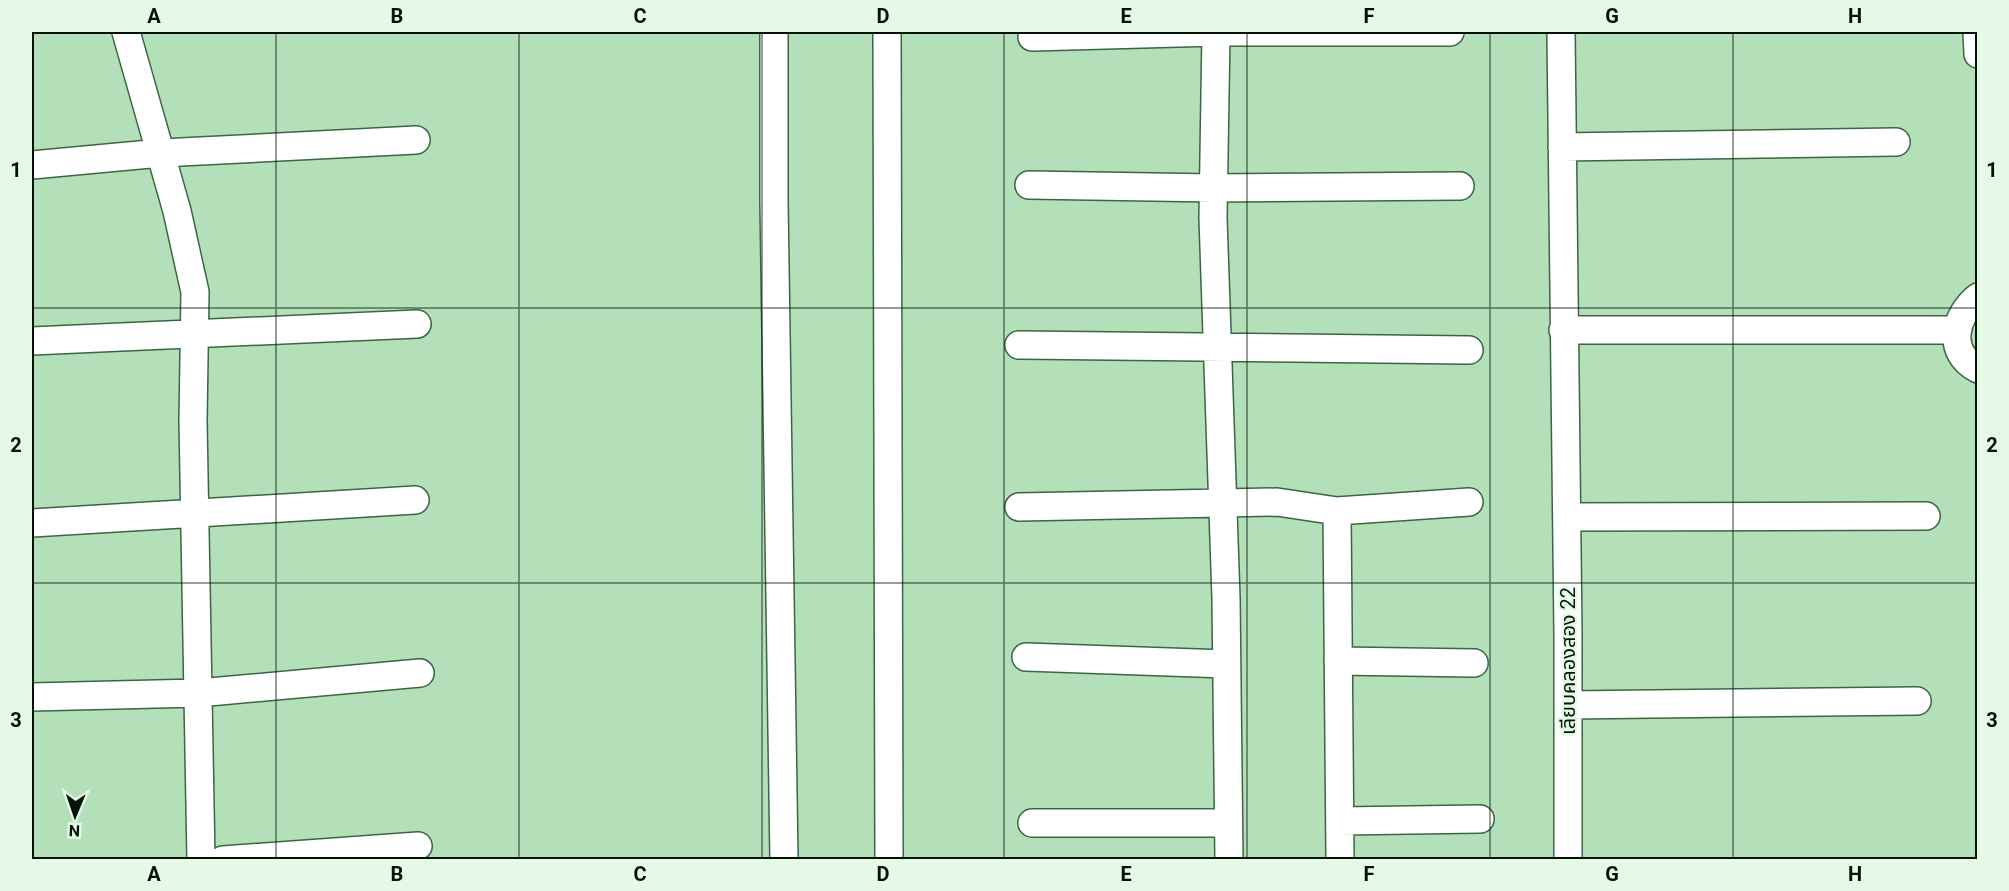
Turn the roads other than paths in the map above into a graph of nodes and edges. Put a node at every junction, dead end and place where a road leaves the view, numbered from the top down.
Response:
1 (126, 32) edge
2 (774, 32) edge
3 (887, 32) edge
4 (1216, 32) edge
5 (1450, 32) edge
6 (1560, 32) edge
7 (1977, 32) edge
8 (1032, 37) dead end
9 (1977, 54) edge
10 (416, 140) dead end
11 (1896, 142) dead end
12 (1562, 147) junction
13 (161, 153) junction
14 (32, 165) edge
15 (1029, 185) dead end
16 (1460, 186) dead end
17 (1214, 188) junction
18 (1977, 297) edge
19 (417, 324) dead end
20 (1563, 330) junction
21 (1956, 330) junction
22 (195, 334) junction
23 (32, 341) edge
24 (1019, 345) dead end
25 (1217, 348) junction
26 (1469, 350) dead end
27 (1977, 369) edge
28 (416, 500) dead end
29 (1222, 502) junction
30 (1469, 502) dead end
31 (1019, 507) dead end
32 (1337, 511) junction
33 (195, 512) junction
34 (1567, 516) junction
35 (1926, 516) dead end
36 (32, 523) edge
37 (1026, 657) dead end
38 (1338, 662) junction
39 (1474, 663) dead end
40 (1226, 664) junction
41 (420, 673) dead end
42 (198, 693) junction
43 (32, 697) edge
44 (1917, 701) dead end
45 (1568, 705) junction
46 (1480, 819) dead end
47 (1340, 821) junction
48 (1032, 823) dead end
49 (1228, 824) junction
50 (418, 846) dead end
51 (201, 860) edge
52 (223, 860) edge
53 (784, 860) edge
54 (889, 860) edge
55 (1229, 860) edge
56 (1341, 860) edge
57 (1568, 860) edge

1 - 13 street
2 - 53 street
3 - 54 street
4 - 5 street
4 - 8 street
4 - 17 street
6 - 12 street, เลียบคลองสอง 22
7 - 9 street
10 - 13 street
11 - 12 street
12 - 20 street, เลียบคลองสอง 22
13 - 14 street
13 - 22 street
15 - 17 street
16 - 17 street
17 - 25 street
18 - 21 street
19 - 22 street
20 - 21 street
20 - 34 street, เลียบคลองสอง 22
21 - 27 street
22 - 23 street
22 - 33 street
24 - 25 street
25 - 26 street
25 - 29 street
28 - 33 street
29 - 31 street
29 - 32 street
29 - 40 street
30 - 32 street
32 - 38 street
33 - 36 street
33 - 42 street
34 - 35 street
34 - 45 street, เลียบคลองสอง 22
37 - 40 street
38 - 39 street
38 - 47 street
40 - 49 street
41 - 42 street
42 - 43 street
42 - 51 street
44 - 45 street
45 - 57 street, เลียบคลองสอง 22
46 - 47 street
47 - 56 street
48 - 49 street
49 - 55 street
50 - 52 street

